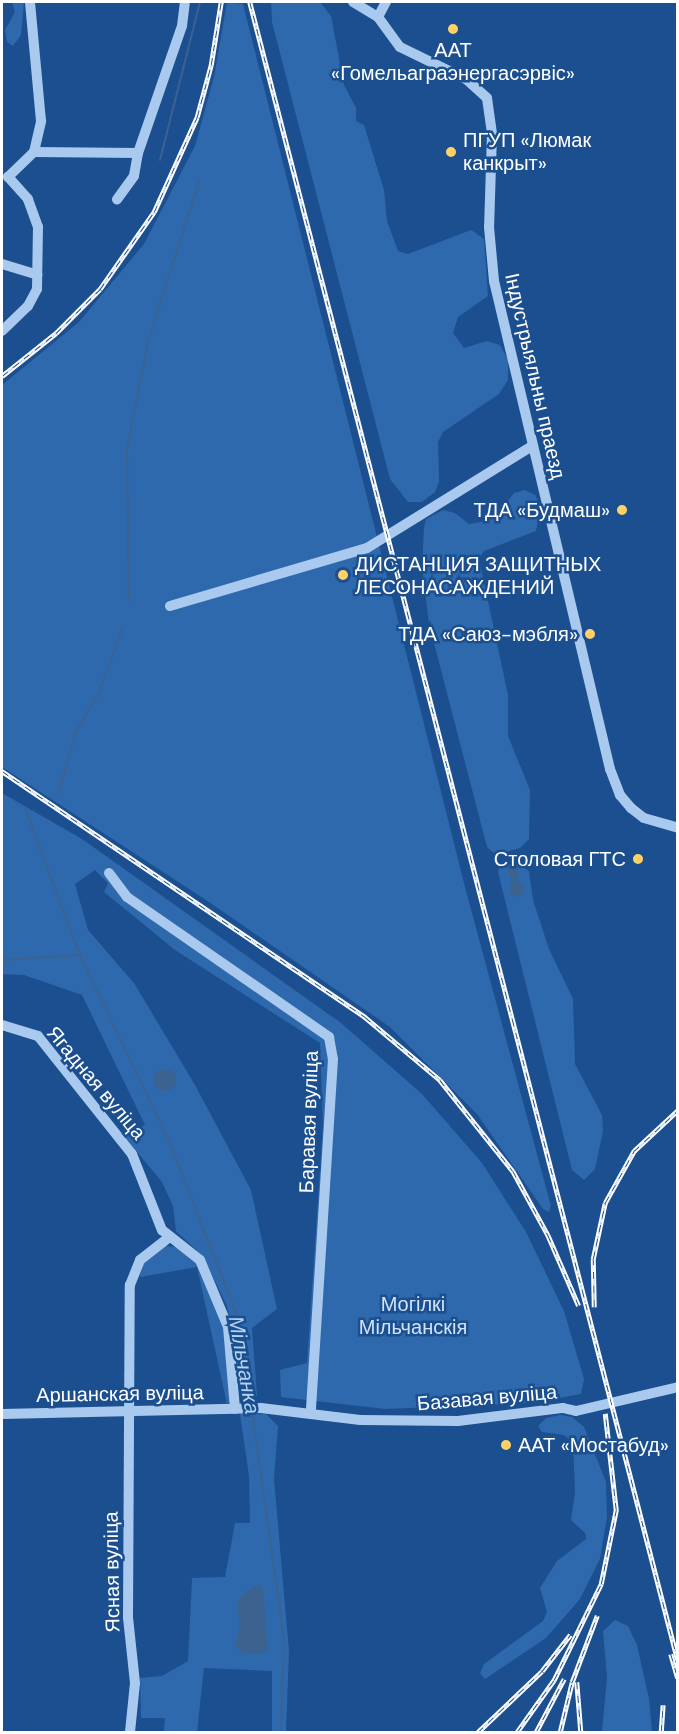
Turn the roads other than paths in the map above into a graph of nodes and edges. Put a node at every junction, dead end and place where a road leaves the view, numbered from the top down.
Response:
1 (30, 2) edge
2 (185, 2) edge
3 (353, 2) edge
4 (386, 2) edge
5 (378, 17) junction
6 (34, 152) junction
7 (138, 153) junction
8 (5, 176) edge
9 (117, 200) dead end
10 (2, 264) edge
11 (38, 275) junction
12 (2, 331) edge
13 (532, 446) junction
14 (170, 606) dead end
15 (678, 828) edge
16 (109, 873) dead end
17 (2, 1025) edge
18 (169, 1237) junction
19 (678, 1387) edge
20 (261, 1408) joint
21 (237, 1409) junction
22 (132, 1411) junction
23 (311, 1412) junction
24 (2, 1414) edge
25 (130, 1732) edge

1 - 6 street
2 - 7 street
3 - 5 street
4 - 5 street
5 - 13 street, Індустрыяльны праезд
6 - 7 street
6 - 8 street
7 - 9 street
8 - 11 street
10 - 11 street
11 - 12 street
13 - 14 street
13 - 15 street, Індустрыяльны праезд
16 - 23 street, Баравая вуліца
17 - 18 street, Ягадная вуліца
18 - 21 street, Ягадная вуліца
18 - 22 street, Ясная вуліца
19 - 23 street, Базавая вуліца
20 - 21 street, Аршанская вуліца
20 - 23 street, Базавая вуліца
21 - 22 street, Аршанская вуліца
22 - 24 street, Аршанская вуліца
22 - 25 street, Ясная вуліца

